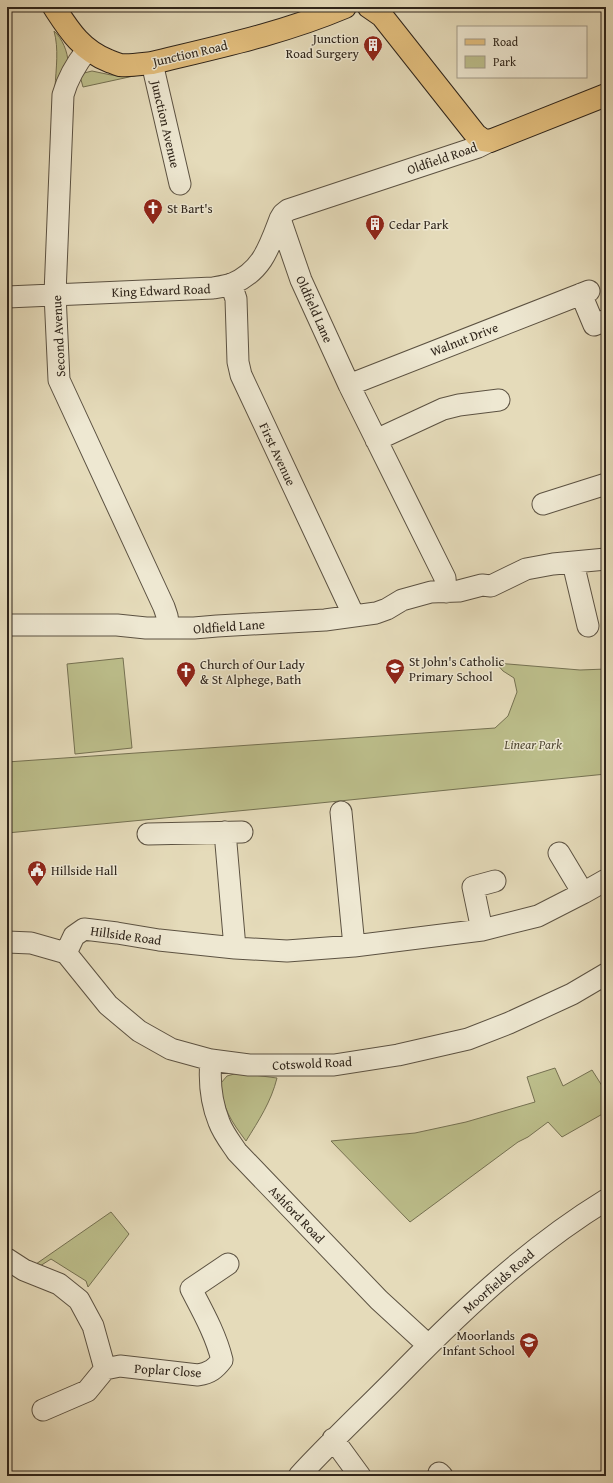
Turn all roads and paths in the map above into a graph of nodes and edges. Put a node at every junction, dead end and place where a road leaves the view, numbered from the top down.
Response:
1 (54, 7) edge
2 (345, 7) edge
3 (369, 7) edge
4 (87, 50) junction
5 (152, 63) junction
6 (606, 95) edge
7 (490, 141) junction
8 (180, 184) dead end
9 (280, 219) junction
10 (231, 284) junction
11 (55, 294) junction
12 (7, 296) edge
13 (604, 321) dead end
14 (348, 385) junction
15 (498, 399) dead end
16 (376, 440) junction
17 (606, 484) edge
18 (543, 504) dead end
19 (606, 559) edge
20 (573, 563) junction
21 (446, 592) junction
22 (354, 616) junction
23 (7, 624) edge
24 (588, 626) dead end
25 (168, 628) junction
26 (340, 812) dead end
27 (148, 834) dead end
28 (559, 853) dead end
29 (606, 880) edge
30 (495, 881) dead end
31 (583, 893) junction
32 (482, 930) junction
33 (7, 942) edge
34 (354, 946) junction
35 (235, 948) junction
36 (66, 953) junction
37 (606, 974) edge
38 (211, 1060) junction
39 (606, 1200) edge
40 (7, 1259) edge
41 (228, 1264) dead end
42 (428, 1345) junction
43 (106, 1369) junction
44 (43, 1410) dead end
45 (333, 1439) junction
46 (299, 1476) edge
47 (360, 1476) edge

1 - 4 main road, Junction Road
2 - 5 main road, Junction Road
3 - 7 main road
4 - 5 main road, Junction Road
4 - 11 street, Second Avenue
5 - 8 street, Junction Avenue
6 - 7 main road, Oldfield Road
7 - 9 street, Oldfield Road
9 - 10 street, King Edward Road
9 - 14 street, Oldfield Lane
10 - 11 street, King Edward Road
10 - 22 street, First Avenue
11 - 12 street, King Edward Road
11 - 25 street, Second Avenue
13 - 14 street, Walnut Drive
14 - 16 street, Oldfield Lane
15 - 16 street
16 - 21 street, Oldfield Lane
17 - 18 street
19 - 20 street
20 - 21 street, Oldfield Lane
20 - 24 street
21 - 22 street, Oldfield Lane
22 - 25 street, Oldfield Lane
23 - 25 street, Oldfield Lane
26 - 34 street
27 - 35 street
28 - 31 street
29 - 31 street, Hillside Road
30 - 32 street
31 - 32 street, Hillside Road
32 - 34 street, Hillside Road
33 - 36 street
34 - 35 street, Hillside Road
35 - 36 street, Hillside Road
36 - 38 street, Cotswold Road
37 - 38 street, Cotswold Road
38 - 42 street, Ashford Road
39 - 42 street, Moorfields Road
40 - 43 street
41 - 43 street, Poplar Close
42 - 45 street, Moorfields Road
43 - 44 street
45 - 46 street, Moorfields Road
45 - 47 street

